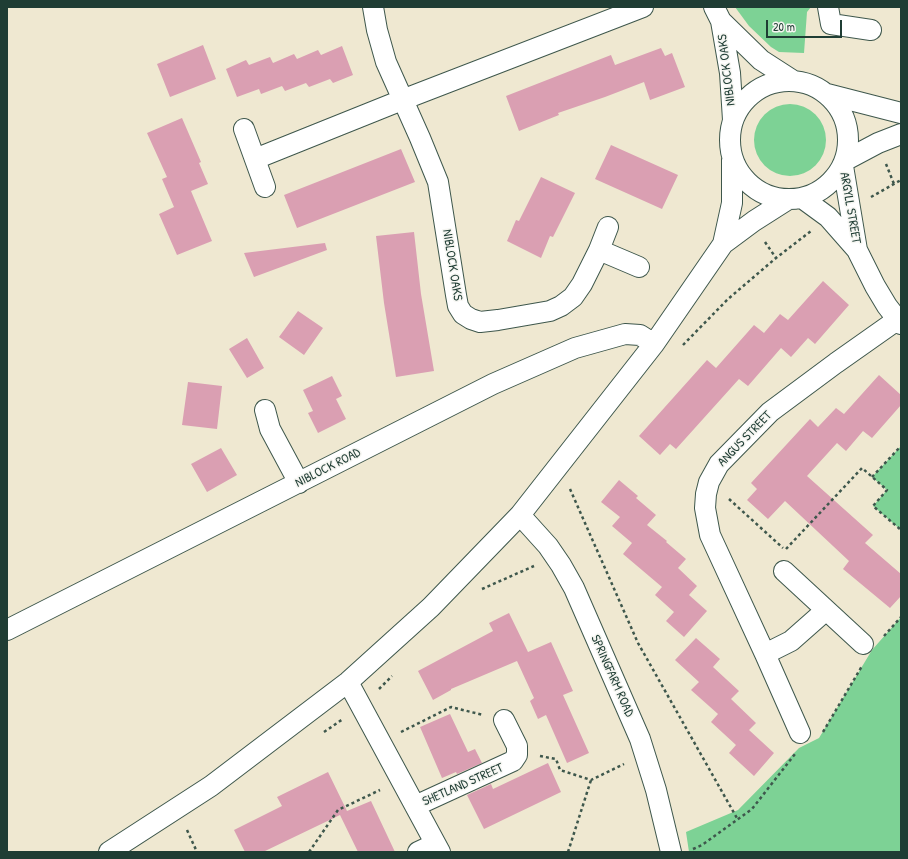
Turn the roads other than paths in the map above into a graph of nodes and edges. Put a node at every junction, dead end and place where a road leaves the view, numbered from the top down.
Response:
1 (373, 7) edge
2 (643, 7) edge
3 (828, 7) edge
4 (717, 14) edge
5 (871, 30) dead end
6 (792, 80) junction
7 (827, 94) junction
8 (402, 100) junction
9 (901, 113) edge
10 (733, 120) junction
11 (244, 129) dead end
12 (901, 134) edge
13 (732, 157) junction
14 (254, 159) junction
15 (844, 163) junction
16 (264, 187) dead end
17 (795, 199) junction
18 (608, 227) dead end
19 (723, 244) junction
20 (599, 250) junction
21 (857, 250) junction
22 (639, 267) dead end
23 (899, 322) edge
24 (654, 344) junction
25 (265, 410) dead end
26 (299, 483) junction
27 (520, 515) junction
28 (784, 571) dead end
29 (825, 611) junction
30 (7, 630) edge
31 (863, 644) dead end
32 (765, 654) junction
33 (348, 682) junction
34 (504, 720) road end
35 (800, 733) dead end
36 (415, 806) junction
37 (431, 849) edge
38 (109, 852) edge
39 (671, 852) edge

1 - 8 street, NIBLOCK OAKS
2 - 8 street
3 - 5 street
4 - 6 street, NIBLOCK OAKS
4 - 10 street, NIBLOCK OAKS
6 - 7 street
6 - 10 street
7 - 9 street
7 - 15 street
8 - 14 street
8 - 20 street, NIBLOCK OAKS
10 - 13 street
11 - 14 street
12 - 15 street
13 - 17 street
13 - 19 street
14 - 16 street
15 - 17 street
15 - 21 street, ARGYLL STREET
17 - 19 street
17 - 21 street, ARGYLL STREET
18 - 20 street, NIBLOCK OAKS
19 - 24 street
20 - 22 street
21 - 23 street, ARGYLL STREET
23 - 32 street, ANGUS STREET
24 - 26 street, NIBLOCK ROAD
24 - 27 street
25 - 26 street
26 - 30 street, NIBLOCK ROAD
27 - 33 street
27 - 39 street, SPRINGFARM ROAD
28 - 29 street
29 - 31 street
29 - 32 street
32 - 35 street, ANGUS STREET
33 - 36 street, SHETLAND STREET
33 - 38 street
34 - 36 street, SHETLAND STREET
36 - 37 street, SHETLAND STREET

